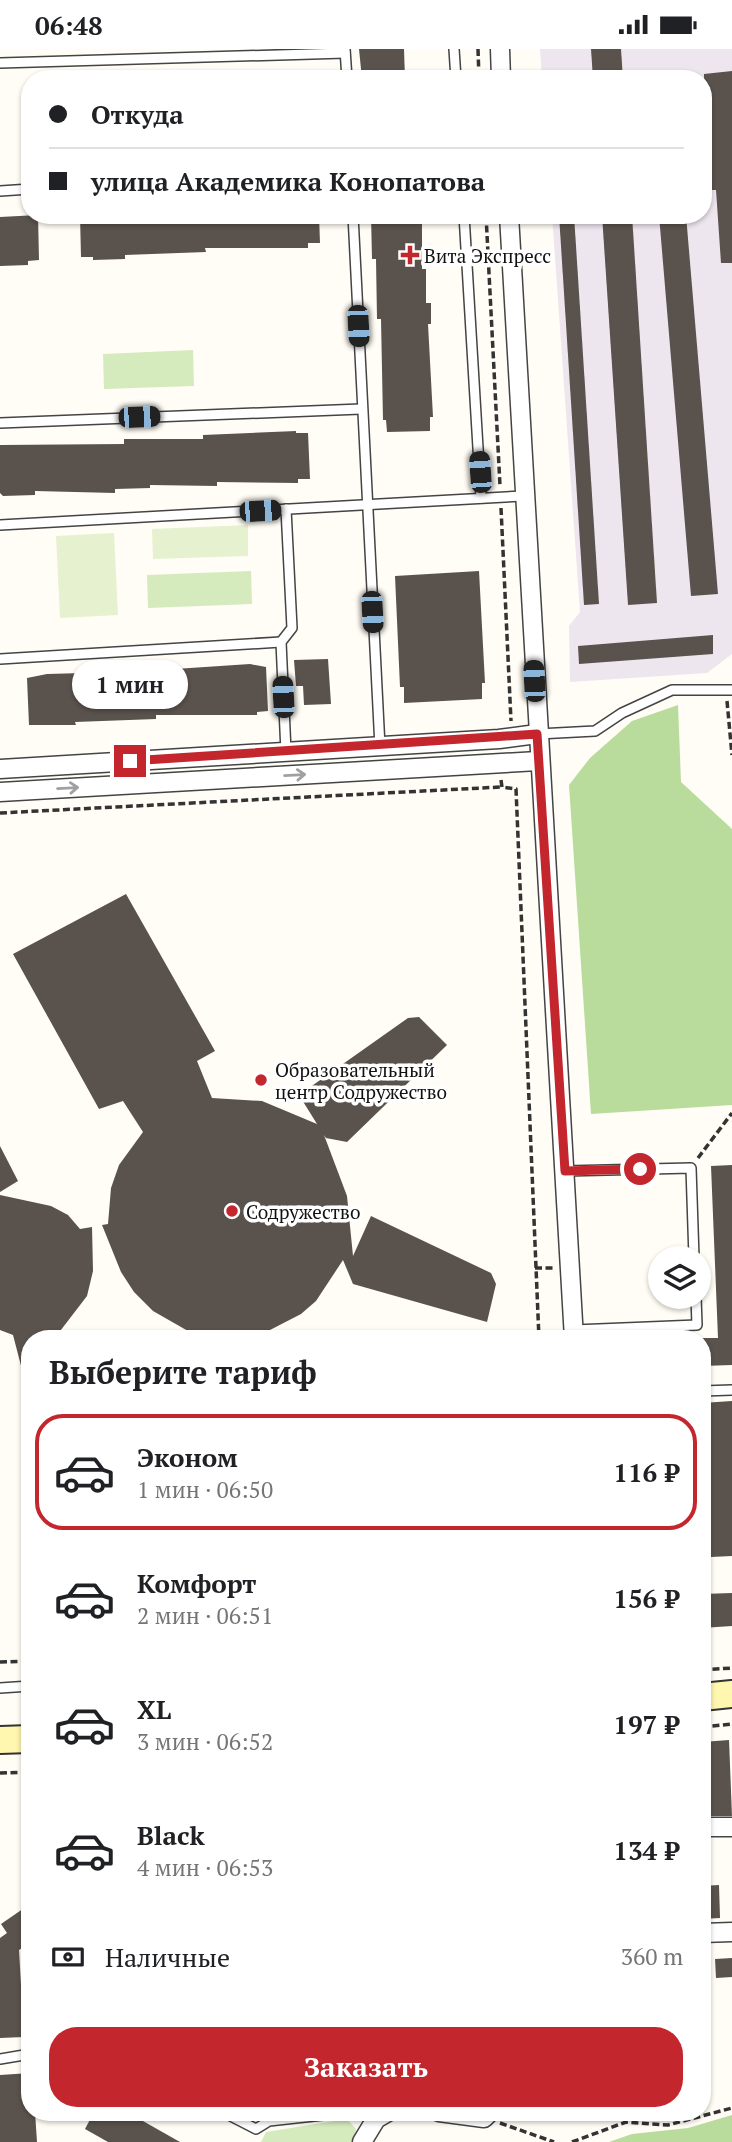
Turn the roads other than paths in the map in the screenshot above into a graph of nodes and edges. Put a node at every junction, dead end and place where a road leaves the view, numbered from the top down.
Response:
1 (454, 49) edge
2 (500, 49) edge
3 (345, 51) edge
4 (0, 63) edge
5 (346, 70) edge
6 (455, 70) edge
7 (501, 70) edge
8 (21, 190) edge
9 (0, 191) edge
10 (353, 224) edge
11 (465, 224) edge
12 (509, 224) edge
13 (361, 409) junction
14 (0, 423) edge
15 (523, 496) junction
16 (481, 498) junction
17 (366, 505) junction
18 (286, 509) junction
19 (0, 525) edge
20 (281, 642) junction
21 (0, 659) edge
22 (729, 691) edge
23 (537, 734) junction
24 (380, 747) junction
25 (286, 752) junction
26 (538, 761) junction
27 (0, 769) edge
28 (0, 792) edge
29 (565, 1171) junction
30 (694, 1246) edge
31 (696, 1309) edge
32 (574, 1330) edge
33 (636, 1330) edge
34 (732, 1390) edge
35 (711, 1391) edge
36 (21, 1687) edge
37 (0, 1688) edge
38 (732, 1694) edge
39 (711, 1696) edge
40 (21, 1739) edge
41 (0, 1740) edge
42 (732, 1827) edge
43 (711, 1828) edge
44 (711, 1933) edge
45 (732, 1933) edge
46 (21, 2056) edge
47 (0, 2059) edge
48 (240, 2121) edge
49 (269, 2121) edge
50 (375, 2121) edge
51 (362, 2142) edge

1 - 6 lane
2 - 7 street
3 - 4 lane
3 - 5 lane
8 - 9 lane
10 - 13 lane
11 - 16 lane
12 - 15 street
13 - 14 lane
13 - 17 lane
15 - 16 lane
15 - 23 street
16 - 17 lane
17 - 18 lane
17 - 24 lane
18 - 19 lane
18 - 20 lane
20 - 21 lane
20 - 25 lane
22 - 23 lane
23 - 24 street
23 - 26 street
24 - 25 street
25 - 27 street
28 -> 26 street
26 - 29 street
29 - 30 lane
29 - 32 street
31 - 33 lane
34 - 35 lane
36 - 37 lane
38 - 39 main road
40 - 41 main road
42 - 43 street
44 - 45 street
46 - 47 lane
48 - 49 lane
50 - 51 street

